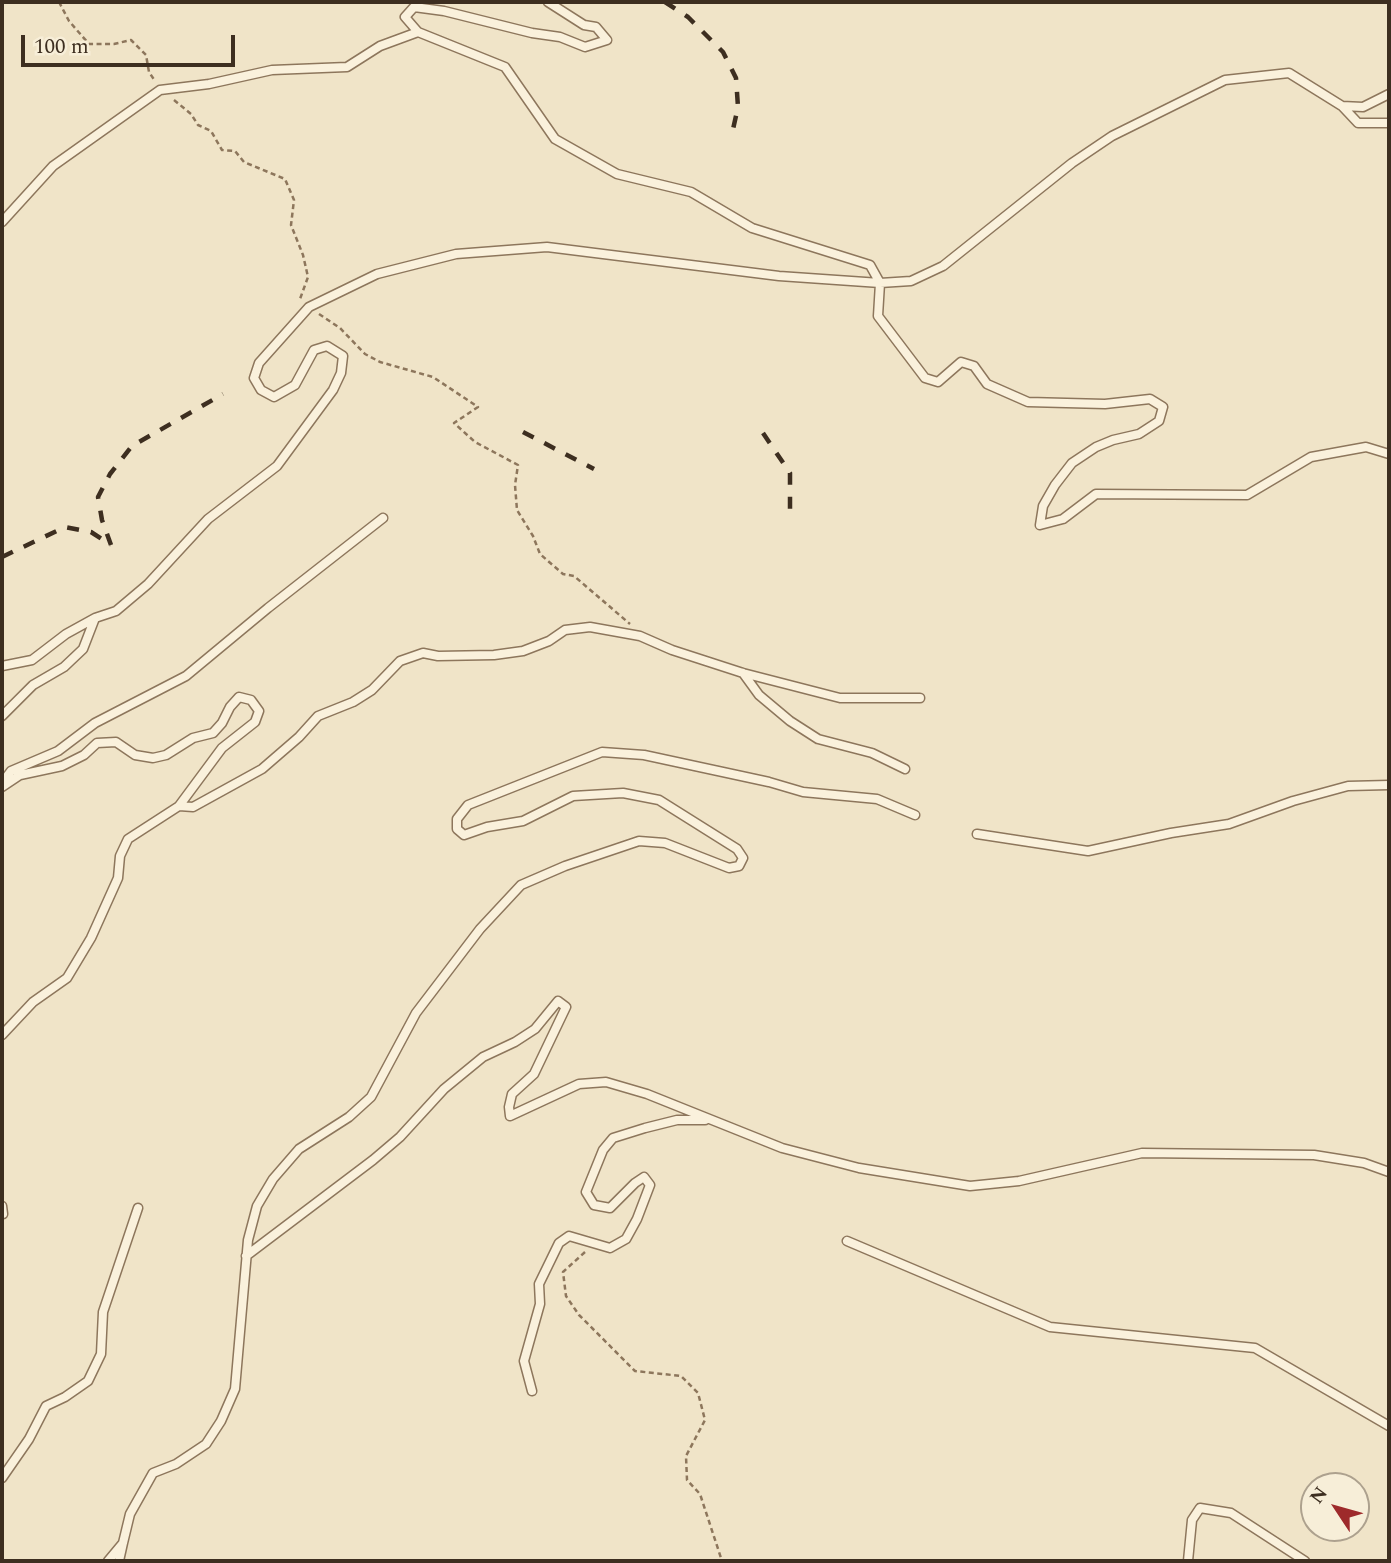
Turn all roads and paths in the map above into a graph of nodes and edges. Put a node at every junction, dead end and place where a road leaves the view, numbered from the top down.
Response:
1 (59, 2) edge
2 (548, 2) edge
3 (418, 32) junction
4 (160, 90) junction
5 (1389, 94) edge
6 (1342, 106) junction
7 (1389, 123) edge
8 (2, 222) edge
9 (880, 282) junction
10 (309, 307) junction
11 (1389, 454) edge
12 (383, 518) dead end
13 (95, 618) junction
14 (640, 636) junction
15 (2, 666) edge
16 (743, 673) junction
17 (920, 698) dead end
18 (2, 716) edge
19 (905, 769) dead end
20 (2, 785) edge
21 (1389, 785) edge
22 (179, 806) junction
23 (915, 815) dead end
24 (977, 834) dead end
25 (2, 1035) edge
26 (712, 1120) junction
27 (1389, 1172) edge
28 (138, 1208) dead end
29 (847, 1241) dead end
30 (596, 1243) junction
31 (246, 1256) junction
32 (532, 1391) dead end
33 (1389, 1426) edge
34 (2, 1478) edge
35 (123, 1543) junction
36 (108, 1561) edge
37 (119, 1561) edge
38 (722, 1561) edge
39 (1188, 1561) edge
40 (1305, 1561) edge

1 - 4 path
2 - 3 lane
3 - 4 lane
3 - 9 lane
4 - 8 lane
4 - 10 path
5 - 6 lane
6 - 7 lane
6 - 9 lane
9 - 10 lane
9 - 11 lane
10 - 13 lane
10 - 14 path
12 - 20 lane
13 - 15 lane
13 - 18 lane
14 - 16 lane
14 - 22 lane
16 - 17 lane
16 - 19 lane
20 - 22 lane
21 - 24 lane
22 - 25 lane
23 - 31 lane
26 - 27 lane
26 - 30 lane
26 - 31 lane
28 - 34 lane
29 - 33 lane
30 - 32 lane
30 - 38 path
31 - 35 lane
35 - 36 lane
35 - 37 lane
39 - 40 lane

